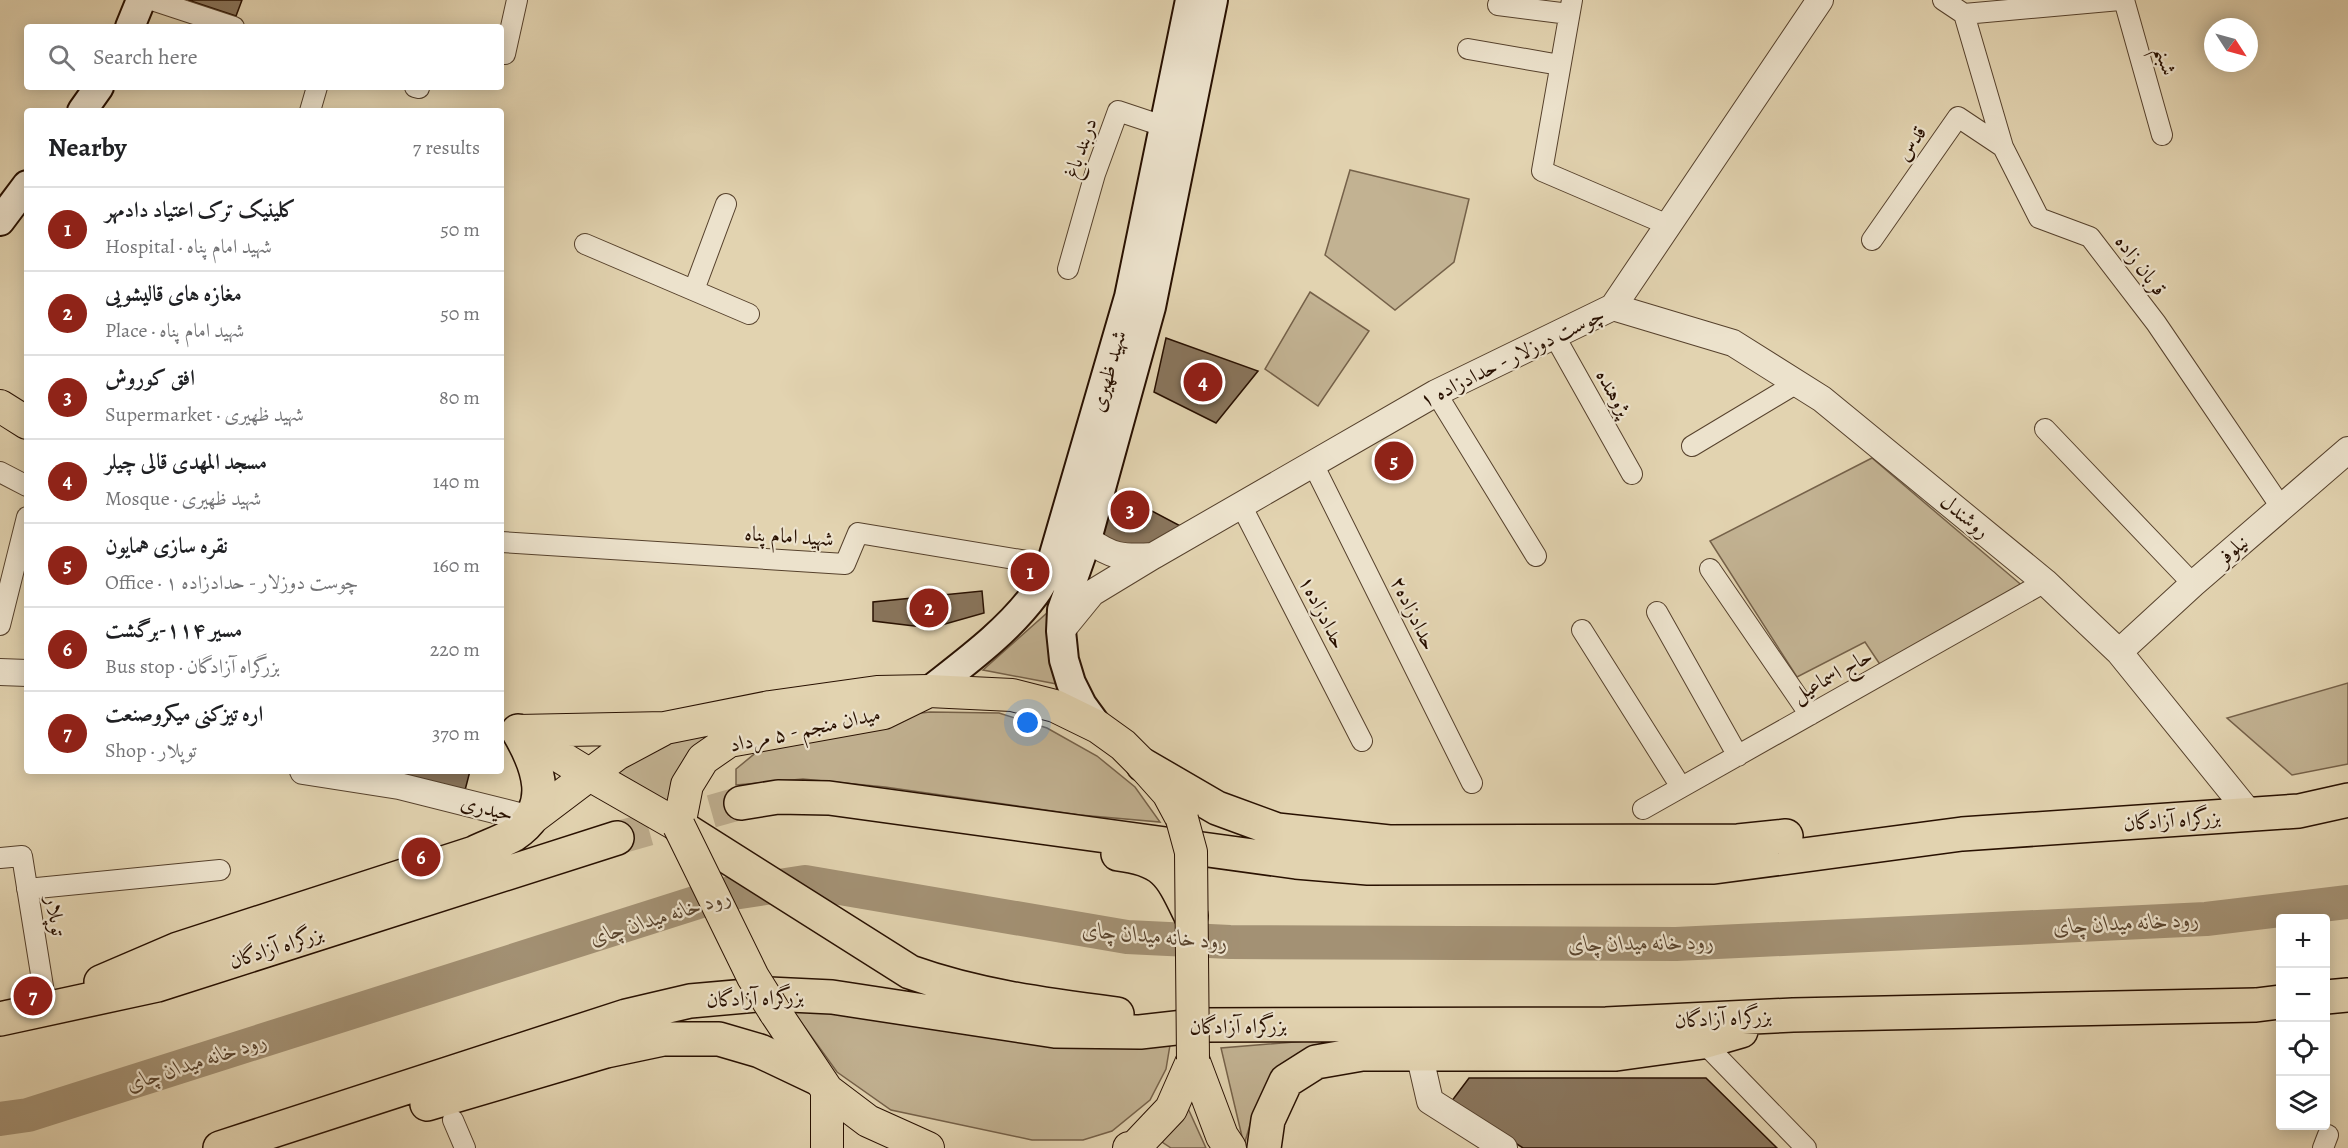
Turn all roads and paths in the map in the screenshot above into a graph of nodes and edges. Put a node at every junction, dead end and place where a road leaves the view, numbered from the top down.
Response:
1 (141, 0) edge
2 (152, 0) edge
3 (517, 0) edge
4 (1190, 0) edge
5 (1213, 0) edge
6 (1820, 0) edge
7 (1943, 0) edge
8 (2122, 0) edge
9 (1498, 5) dead end
10 (1570, 7) edge
11 (1964, 14) junction
12 (131, 24) edge
13 (225, 24) edge
14 (1468, 49) dead end
15 (506, 54) dead end
16 (1560, 65) junction
17 (97, 90) edge
18 (316, 90) edge
19 (84, 108) edge
20 (311, 108) edge
21 (1174, 130) junction
22 (2162, 135) dead end
23 (2003, 147) junction
24 (24, 189) edge
25 (726, 204) dead end
26 (0, 220) edge
27 (1668, 225) junction
28 (1872, 240) dead end
29 (585, 244) dead end
30 (1068, 269) dead end
31 (694, 290) junction
32 (1613, 307) junction
33 (749, 314) dead end
34 (1554, 335) junction
35 (1797, 383) junction
36 (1436, 393) junction
37 (0, 406) edge
38 (24, 421) edge
39 (2045, 429) dead end
40 (1692, 446) dead end
41 (2348, 450) edge
42 (1313, 464) junction
43 (0, 472) edge
44 (1632, 474) dead end
45 (24, 484) edge
46 (1242, 505) junction
47 (2281, 507) junction
48 (24, 529) edge
49 (1087, 538) junction
50 (504, 542) edge
51 (1153, 556) junction
52 (1536, 556) dead end
53 (1051, 565) junction
54 (1710, 569) dead end
55 (2045, 582) junction
56 (2193, 584) junction
57 (1657, 612) dead end
58 (0, 625) edge
59 (1582, 630) dead end
60 (1061, 631) junction
61 (2119, 652) junction
62 (0, 672) edge
63 (24, 673) edge
64 (929, 691) junction
65 (1810, 715) junction
66 (510, 725) edge
67 (1098, 727) junction
68 (665, 728) junction
69 (1362, 741) dead end
70 (1738, 756) junction
71 (1143, 765) junction
72 (322, 774) edge
73 (590, 775) junction
74 (1472, 783) dead end
75 (1682, 788) junction
76 (2348, 800) edge
77 (1643, 809) dead end
78 (2250, 814) junction
79 (531, 819) junction
80 (679, 826) junction
81 (1962, 834) junction
82 (617, 838) tunnel mouth
83 (0, 858) edge
84 (220, 870) dead end
85 (27, 889) junction
86 (1191, 916) junction
87 (2348, 995) edge
88 (2330, 997) edge
89 (2276, 1002) edge
90 (25, 1012) edge
91 (1793, 1015) junction
92 (1202, 1025) junction
93 (1703, 1042) junction
94 (1419, 1053) junction
95 (1193, 1059) junction
96 (822, 1084) junction
97 (453, 1120) dead end
98 (220, 1148) edge
99 (276, 1148) edge
100 (465, 1148) edge
101 (827, 1148) edge
102 (928, 1148) edge
103 (1134, 1148) edge
104 (1230, 1148) edge
105 (1264, 1148) edge
106 (1504, 1148) edge
107 (1806, 1148) edge

1 - 12 main road
2 - 13 street
3 - 15 street
4 - 21 main road, شهید ظهیری
5 - 21 main road, شهید ظهیری
6 - 27 street, چوست دوزلار - حدادزاده ۱
7 - 11 street
8 - 11 street
8 - 22 street, شبنم
9 - 10 street
10 - 16 street
11 - 23 street, قربان زاده
14 - 16 street
16 - 27 street
17 - 19 main road
18 - 20 street
21 - 30 street, دربند باغ
21 - 49 main road, شهید ظهیری
21 - 53 main road, شهید ظهیری
23 - 28 street, قدس
23 - 47 street, قربان زاده
24 - 26 main road
25 - 31 street
27 - 32 street, چوست دوزلار - حدادزاده ۱
29 - 31 street
31 - 33 street
32 - 34 street, چوست دوزلار - حدادزاده ۱
32 - 35 street, روشندل
34 - 36 street, چوست دوزلار - حدادزاده ۱
34 - 44 street, پژوهنده
35 - 40 street
35 - 55 street, روشندل
36 - 42 street, چوست دوزلار - حدادزاده ۱
36 - 52 street
37 - 38 main road
39 - 56 street
41 - 47 street, نیلوفر
42 - 46 street, چوست دوزلار - حدادزاده ۱
42 - 74 street, حدادزاده۲
43 - 45 street
46 - 51 street, چوست دوزلار - حدادزاده ۱
46 - 69 street, حدادزاده۱
47 - 56 street, نیلوفر
48 - 58 street
49 - 51 street
49 - 60 main road, شهید ظهیری
50 - 53 street, شهید امام پناه
51 - 60 street, چوست دوزلار - حدادزاده ۱
53 - 64 main road, شهید ظهیری
54 - 65 street
55 - 61 street, روشندل
55 - 65 street, حاج اسماعیل
56 - 61 street, نیلوفر
57 - 70 street
59 - 75 street
60 - 67 main road, شهید ظهیری
61 - 78 street, روشندل
62 - 63 street
64 - 67 main road, میدان منجم - ۵ مرداد
64 - 68 main road
64 - 80 main road, میدان منجم - ۵ مرداد
65 - 70 street, حاج اسماعیل
66 - 68 main road
66 - 73 main road
66 - 79 highway
67 - 71 main road, میدان منجم - ۵ مرداد
68 - 73 main road
70 - 75 street, حاج اسماعیل
71 - 81 highway
71 - 86 main road, میدان منجم - ۵ مرداد, bridge
72 - 79 street, حیدری
73 - 79 main road
73 - 80 main road
75 - 77 street, حاج اسماعیل
76 - 78 highway, بزرگراه آزادگان
78 - 81 highway, بزرگراه آزادگان
79 - 90 highway
80 - 92 highway
80 - 96 main road, bridge
81 - 86 highway, بزرگراه آزادگان
82 - 90 highway, بزرگراه آزادگان
83 - 85 street, توپلار
84 - 85 street
85 - 90 street, توپلار
86 - 95 main road, میدان منجم - ۵ مرداد, bridge
87 - 88 highway
89 - 91 highway, بزرگراه آزادگان
91 - 92 highway, بزرگراه آزادگان
91 - 93 highway
92 - 98 highway, بزرگراه آزادگان
93 - 94 highway
93 - 107 street
94 - 105 highway
94 - 106 street
95 - 103 main road
95 - 104 main road
96 - 99 highway
96 - 101 main road
96 - 102 main road
97 - 100 street

